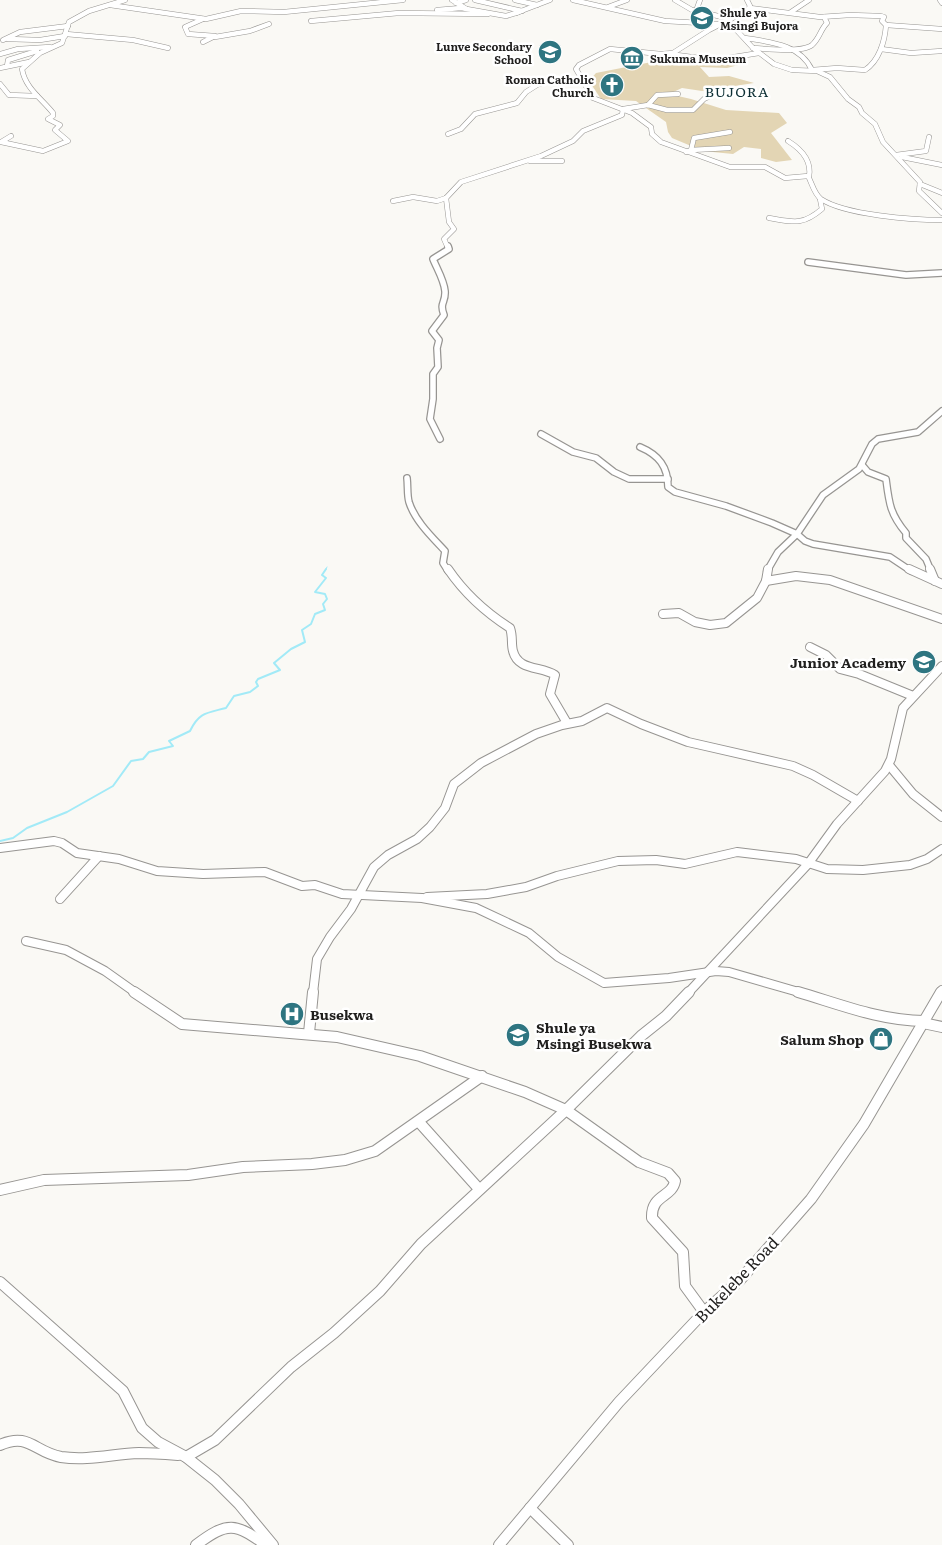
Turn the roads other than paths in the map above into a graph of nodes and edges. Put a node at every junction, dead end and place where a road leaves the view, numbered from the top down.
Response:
1 (125, 0) edge
2 (375, 0) edge
3 (403, 0) edge
4 (448, 0) edge
5 (466, 0) edge
6 (476, 0) edge
7 (515, 0) edge
8 (550, 0) edge
9 (573, 0) edge
10 (627, 0) edge
11 (675, 0) edge
12 (700, 0) edge
13 (747, 0) edge
14 (809, 0) edge
15 (453, 1) edge
16 (384, 3) junction
17 (108, 4) junction
18 (537, 5) junction
19 (608, 7) junction
20 (464, 8) junction
21 (750, 8) junction
22 (393, 11) dead end
23 (520, 11) junction
24 (696, 11) junction
25 (791, 12) junction
26 (488, 14) junction
27 (824, 17) junction
28 (203, 19) junction
29 (729, 20) junction
30 (311, 21) dead end
31 (269, 24) dead end
32 (720, 24) junction
33 (886, 25) junction
34 (68, 26) junction
35 (942, 29) edge
36 (66, 35) junction
37 (216, 37) junction
38 (4, 38) edge
39 (745, 38) junction
40 (203, 42) dead end
41 (53, 48) junction
42 (168, 48) dead end
43 (753, 48) junction
44 (793, 49) junction
45 (881, 49) junction
46 (942, 51) edge
47 (759, 53) junction
48 (0, 54) edge
49 (667, 54) junction
50 (29, 62) junction
51 (7, 66) junction
52 (0, 68) edge
53 (812, 70) junction
54 (582, 82) junction
55 (0, 84) edge
56 (678, 94) dead end
57 (714, 94) dead end
58 (36, 96) junction
59 (648, 105) junction
60 (623, 109) junction
61 (730, 132) dead end
62 (448, 134) dead end
63 (11, 136) dead end
64 (929, 137) dead end
65 (788, 141) dead end
66 (729, 148) dead end
67 (688, 151) junction
68 (897, 155) junction
69 (524, 161) junction
70 (562, 161) dead end
71 (942, 165) edge
72 (809, 177) junction
73 (920, 184) junction
74 (942, 193) edge
75 (446, 198) junction
76 (820, 199) junction
77 (393, 201) dead end
78 (942, 213) edge
79 (769, 218) dead end
80 (942, 220) edge
81 (808, 262) dead end
82 (942, 273) edge
83 (942, 411) edge
84 (540, 434) dead end
85 (440, 439) dead end
86 (640, 447) dead end
87 (862, 464) junction
88 (408, 478) dead end
89 (668, 479) junction
90 (797, 534) junction
91 (766, 581) junction
92 (935, 581) junction
93 (942, 584) edge
94 (663, 614) dead end
95 (942, 619) edge
96 (810, 647) dead end
97 (942, 666) edge
98 (913, 696) junction
99 (567, 723) junction
100 (889, 765) junction
101 (858, 802) junction
102 (942, 817) edge
103 (0, 848) edge
104 (942, 849) edge
105 (99, 856) junction
106 (808, 864) junction
107 (357, 896) junction
108 (422, 898) junction
109 (60, 899) dead end
110 (26, 941) dead end
111 (707, 972) junction
112 (942, 990) edge
113 (923, 1022) junction
114 (942, 1027) edge
115 (309, 1033) junction
116 (482, 1076) junction
117 (566, 1110) junction
118 (419, 1122) junction
119 (479, 1189) junction
120 (0, 1190) edge
121 (0, 1282) edge
122 (704, 1312) junction
123 (0, 1445) edge
124 (183, 1456) junction
125 (530, 1508) junction
126 (196, 1545) edge
127 (266, 1545) edge
128 (273, 1545) edge
129 (499, 1545) edge
130 (568, 1545) edge

1 - 17 street
2 - 16 street
3 - 16 street
4 - 15 street
5 - 15 street
6 - 23 street
7 - 18 street
8 - 18 street
9 - 19 street
10 - 19 street
11 - 24 street
12 - 24 street
13 - 21 street
14 - 25 street
15 - 20 street
16 - 28 street
17 - 28 street
17 - 34 street
18 - 23 street
19 - 32 street
20 - 22 street
20 - 23 street
20 - 26 street
21 - 25 street
21 - 29 street
23 - 26 street
24 - 29 street
25 - 27 street
26 - 30 street
27 - 33 street
27 - 44 street
28 - 37 street
29 - 32 street
29 - 39 street
31 - 37 street
32 - 49 street
33 - 35 street
33 - 45 street
34 - 36 street
34 - 38 street
36 - 38 street
36 - 41 street
36 - 42 street
37 - 40 street
39 - 43 street
39 - 44 street
41 - 48 street
41 - 50 street
41 - 51 street
43 - 44 street
43 - 47 street
44 - 53 street
45 - 46 street
45 - 53 street
47 - 49 street
47 - 53 street
49 - 54 street
50 - 51 street
50 - 58 street
51 - 52 street
53 - 68 street
54 - 60 street
54 - 62 street
55 - 58 street
56 - 59 street
57 - 59 street
58 - 63 street
59 - 60 street
60 - 67 street
60 - 69 street
61 - 67 street
64 - 68 street
65 - 72 street
66 - 67 street
67 - 72 street
68 - 71 street
68 - 73 street
69 - 70 street
69 - 75 street
72 - 76 street
73 - 74 street
73 - 78 street
75 - 77 street
75 - 85 street
76 - 79 street
76 - 80 street
81 - 82 street
83 - 87 street
84 - 89 street
86 - 89 street
87 - 90 street
87 - 92 street
88 - 99 street
89 - 90 street
90 - 91 street
90 - 92 street
91 - 94 street
91 - 95 street
92 - 93 street
96 - 98 street
97 - 98 street
98 - 100 street
99 - 101 street
99 - 107 street
100 - 101 street
100 - 102 street
101 - 106 street
103 - 105 street
104 - 106 street
105 - 107 street
105 - 109 street
106 - 108 street
106 - 111 street
107 - 108 street
107 - 115 street
108 - 111 street
110 - 115 street
111 - 113 street
111 - 117 street
112 - 113 street, Bukelebe Road
113 - 114 street
113 - 122 street, Bukelebe Road
115 - 116 street
116 - 117 street
116 - 118 street
117 - 119 street
117 - 122 street
118 - 119 street
118 - 120 street
119 - 124 street
121 - 124 street
122 - 125 street, Bukelebe Road
123 - 124 street
124 - 128 street
125 - 129 street, Bukelebe Road
125 - 130 street
126 - 127 street

